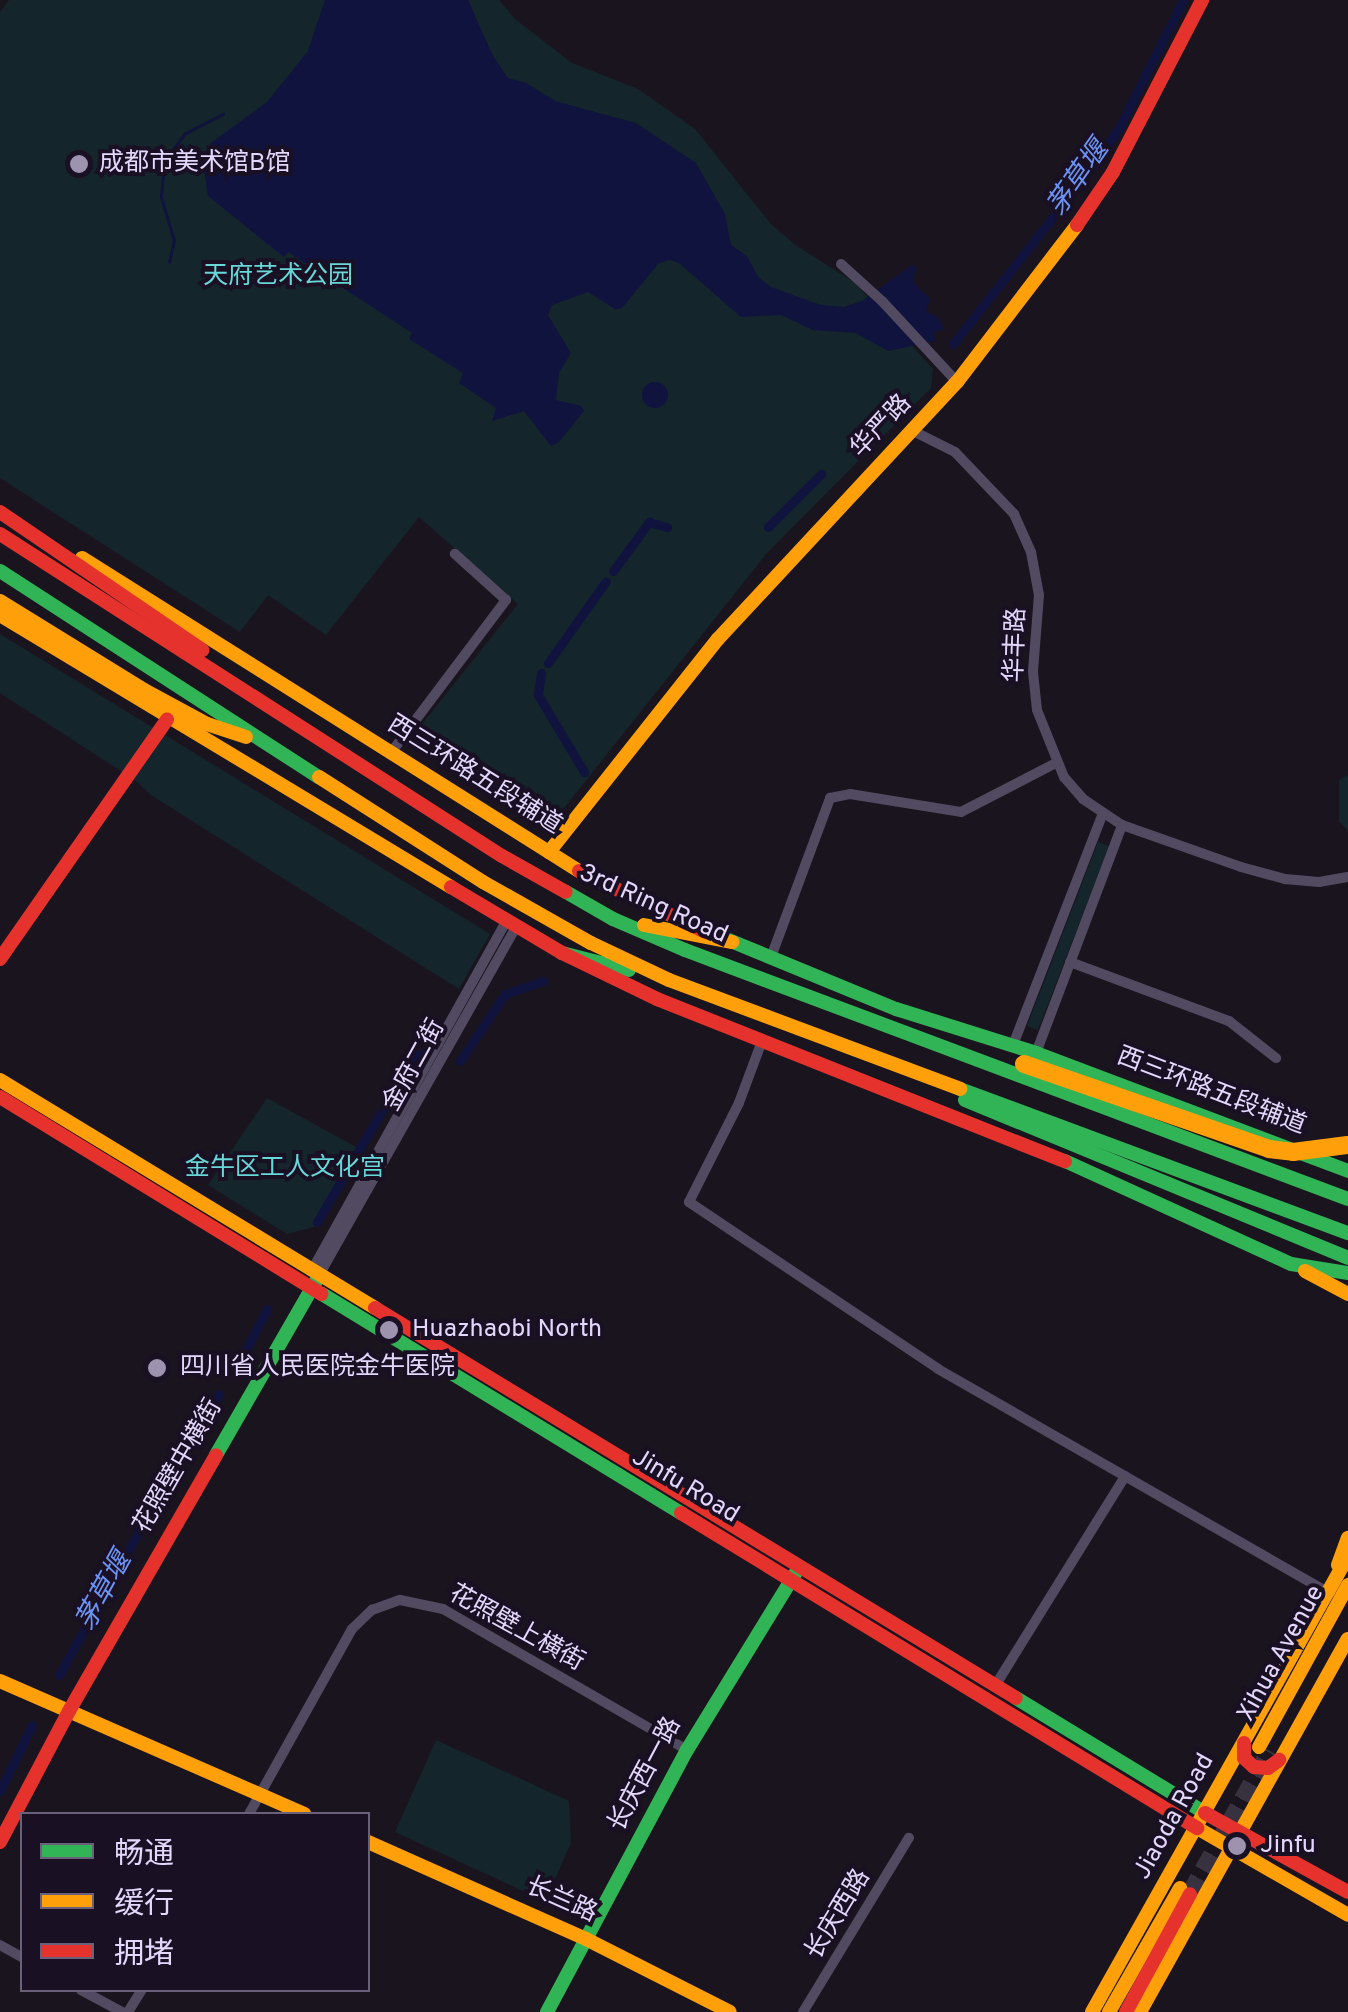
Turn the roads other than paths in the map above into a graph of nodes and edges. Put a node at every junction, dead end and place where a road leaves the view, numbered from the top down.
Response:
1 (1202, 0) edge
2 (840, 264) dead end
3 (957, 382) junction
4 (913, 431) junction
5 (2, 516) edge
6 (455, 554) dead end
7 (0, 570) edge
8 (0, 602) edge
9 (0, 616) edge
10 (240, 686) junction
11 (166, 720) junction
12 (270, 745) junction
13 (390, 754) junction
14 (1056, 762) junction
15 (1102, 815) junction
16 (1122, 824) junction
17 (550, 852) junction
18 (1348, 878) edge
19 (613, 919) junction
20 (511, 924) junction
21 (732, 942) junction
22 (562, 954) junction
23 (771, 957) junction
24 (0, 959) edge
25 (1070, 962) junction
26 (670, 980) junction
27 (910, 1036) junction
28 (762, 1040) junction
29 (1013, 1045) junction
30 (1030, 1058) junction
31 (1276, 1058) dead end
32 (896, 1064) junction
33 (0, 1080) edge
34 (0, 1096) edge
35 (1348, 1142) edge
36 (1279, 1144) junction
37 (1348, 1171) edge
38 (1348, 1198) edge
39 (1242, 1213) junction
40 (1348, 1233) edge
41 (1348, 1258) edge
42 (1291, 1264) junction
43 (1348, 1272) edge
44 (311, 1280) junction
45 (1348, 1294) edge
46 (1125, 1476) junction
47 (1348, 1538) edge
48 (1348, 1556) edge
49 (795, 1574) junction
50 (1341, 1597) edge
51 (1348, 1638) edge
52 (0, 1681) edge
53 (995, 1686) junction
54 (65, 1709) junction
55 (687, 1750) junction
56 (1263, 1750) junction
57 (260, 1795) junction
58 (249, 1812) edge
59 (299, 1812) edge
60 (1201, 1820) junction
61 (0, 1824) edge
62 (909, 1838) dead end
63 (1235, 1840) junction
64 (0, 1842) edge
65 (370, 1843) edge
66 (1348, 1892) edge
67 (1183, 1895) junction
68 (1348, 1915) edge
69 (586, 1939) junction
70 (86, 1992) edge
71 (140, 1992) edge
72 (125, 2012) edge
73 (547, 2012) edge
74 (730, 2012) edge
75 (803, 2012) edge
76 (1092, 2012) edge
77 (1109, 2012) edge
78 (1126, 2012) edge
79 (1140, 2012) edge

1 - 3 main road, 华严路
2 - 3 street
3 - 4 main road, 华严路
4 - 14 street, 华丰路
4 - 17 main road, 华严路
5 - 10 main road
5 - 10 main road, 3rd Ring Road
5 - 13 main road, 西三环路五段辅道
6 - 13 street
7 - 12 main road
8 - 12 main road
9 - 11 main road
10 - 19 main road, 3rd Ring Road
11 - 20 main road
11 - 24 main road
12 - 26 main road
13 - 17 main road, 西三环路五段辅道
14 - 15 street, 华丰路
14 - 23 street
15 - 16 street, 华丰路
15 - 29 street
16 - 18 street, 华丰路
16 - 25 street
17 - 21 main road, 西三环路五段辅道
19 - 21 main road
19 - 27 main road, 3rd Ring Road
20 - 22 main road
20 - 44 street, 金府二街
21 - 23 main road, 西三环路五段辅道
22 - 26 main road
22 - 28 main road
23 - 29 main road, 西三环路五段辅道
25 - 30 street
25 - 31 street
26 - 32 main road
27 - 30 main road
27 - 38 main road, 3rd Ring Road
28 - 42 main road
28 - 46 street
29 - 30 main road, 西三环路五段辅道
30 - 35 main road, bridge
30 - 36 main road, 西三环路五段辅道
32 - 39 main road
32 - 40 main road
33 - 44 main road, Jinfu Road
34 - 44 main road, Jinfu Road
35 - 36 main road
36 - 37 main road, 西三环路五段辅道
39 - 41 main road
39 - 43 main road
42 - 43 main road
42 - 45 main road
44 - 49 main road, Jinfu Road
44 - 54 main road, 花照壁中横街
46 - 50 street
46 - 53 street
47 - 50 main road
48 - 50 main road
49 - 53 main road, Jinfu Road
49 - 55 main road, 长庆西一路
49 - 60 main road, Jinfu Road
50 - 56 main road, Xihua Avenue
51 - 56 main road, Jiaoda Road
52 - 54 main road
53 - 60 main road, Jinfu Road
54 - 57 main road
54 - 61 main road, 花照壁中横街
54 - 64 main road, 花照壁中横街
55 - 57 street, 花照壁上横街
55 - 69 main road, 长庆西一路
56 - 60 main road, Jiaoda Road
56 - 63 main road, Jiaoda Road
57 - 58 street, 花照壁上横街
57 - 59 main road
60 - 63 main road, Jinfu Road
60 - 67 main road, Jiaoda Road
62 - 75 street, 长庆西路
63 - 66 main road, Jinfu Road
63 - 67 main road, Jiaoda Road
63 - 68 main road, Jinfu Road
65 - 69 main road, 长兰路
67 - 76 main road, Jiaoda Road
67 - 77 main road
67 - 78 main road
67 - 79 main road, Jiaoda Road
69 - 73 main road, 长庆西一路
69 - 74 main road, 长兰路
70 - 72 street
71 - 72 street

